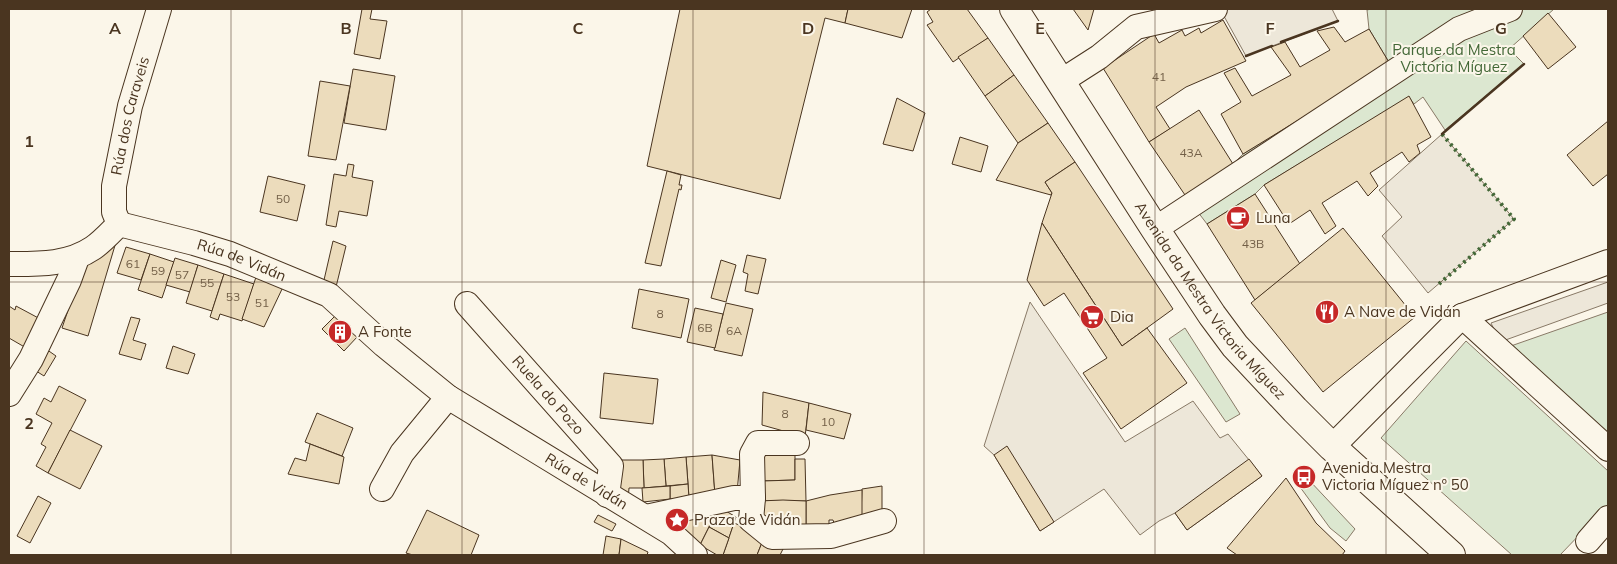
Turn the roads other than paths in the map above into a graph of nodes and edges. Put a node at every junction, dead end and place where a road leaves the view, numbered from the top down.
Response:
1 (159, 9) edge
2 (1014, 9) edge
3 (1215, 9) edge
4 (1510, 9) edge
5 (1060, 82) junction
6 (119, 224) junction
7 (1154, 229) junction
8 (77, 258) junction
9 (1608, 262) edge
10 (9, 264) edge
11 (467, 304) dead end
12 (1462, 316) junction
13 (9, 394) edge
14 (448, 397) junction
15 (797, 443) dead end
16 (1332, 447) junction
17 (1608, 449) edge
18 (382, 489) dead end
19 (607, 495) junction
20 (752, 498) junction
21 (646, 517) junction
22 (1608, 518) edge
23 (884, 521) dead end
24 (1588, 540) dead end
25 (695, 555) edge
26 (1451, 555) edge

1 - 6 street, Rúa dos Caraveis
2 - 5 main road, Avenida da Mestra Victoria Míguez
3 - 5 street
4 - 7 street
5 - 7 main road, Avenida da Mestra Victoria Míguez
6 - 8 street
6 - 14 street, Rúa de Vidán
7 - 16 main road, Avenida da Mestra Victoria Míguez
8 - 10 street
8 - 13 street
9 - 12 street
11 - 19 street, Ruela do Pozo
12 - 16 street
12 - 17 street
14 - 18 street
14 - 19 street, Rúa de Vidán
15 - 20 street
16 - 26 main road, Avenida da Mestra Victoria Míguez
19 - 21 street, Rúa de Vidán
20 - 21 street
20 - 23 street
21 - 25 street, Rúa de Vidán
22 - 24 street

